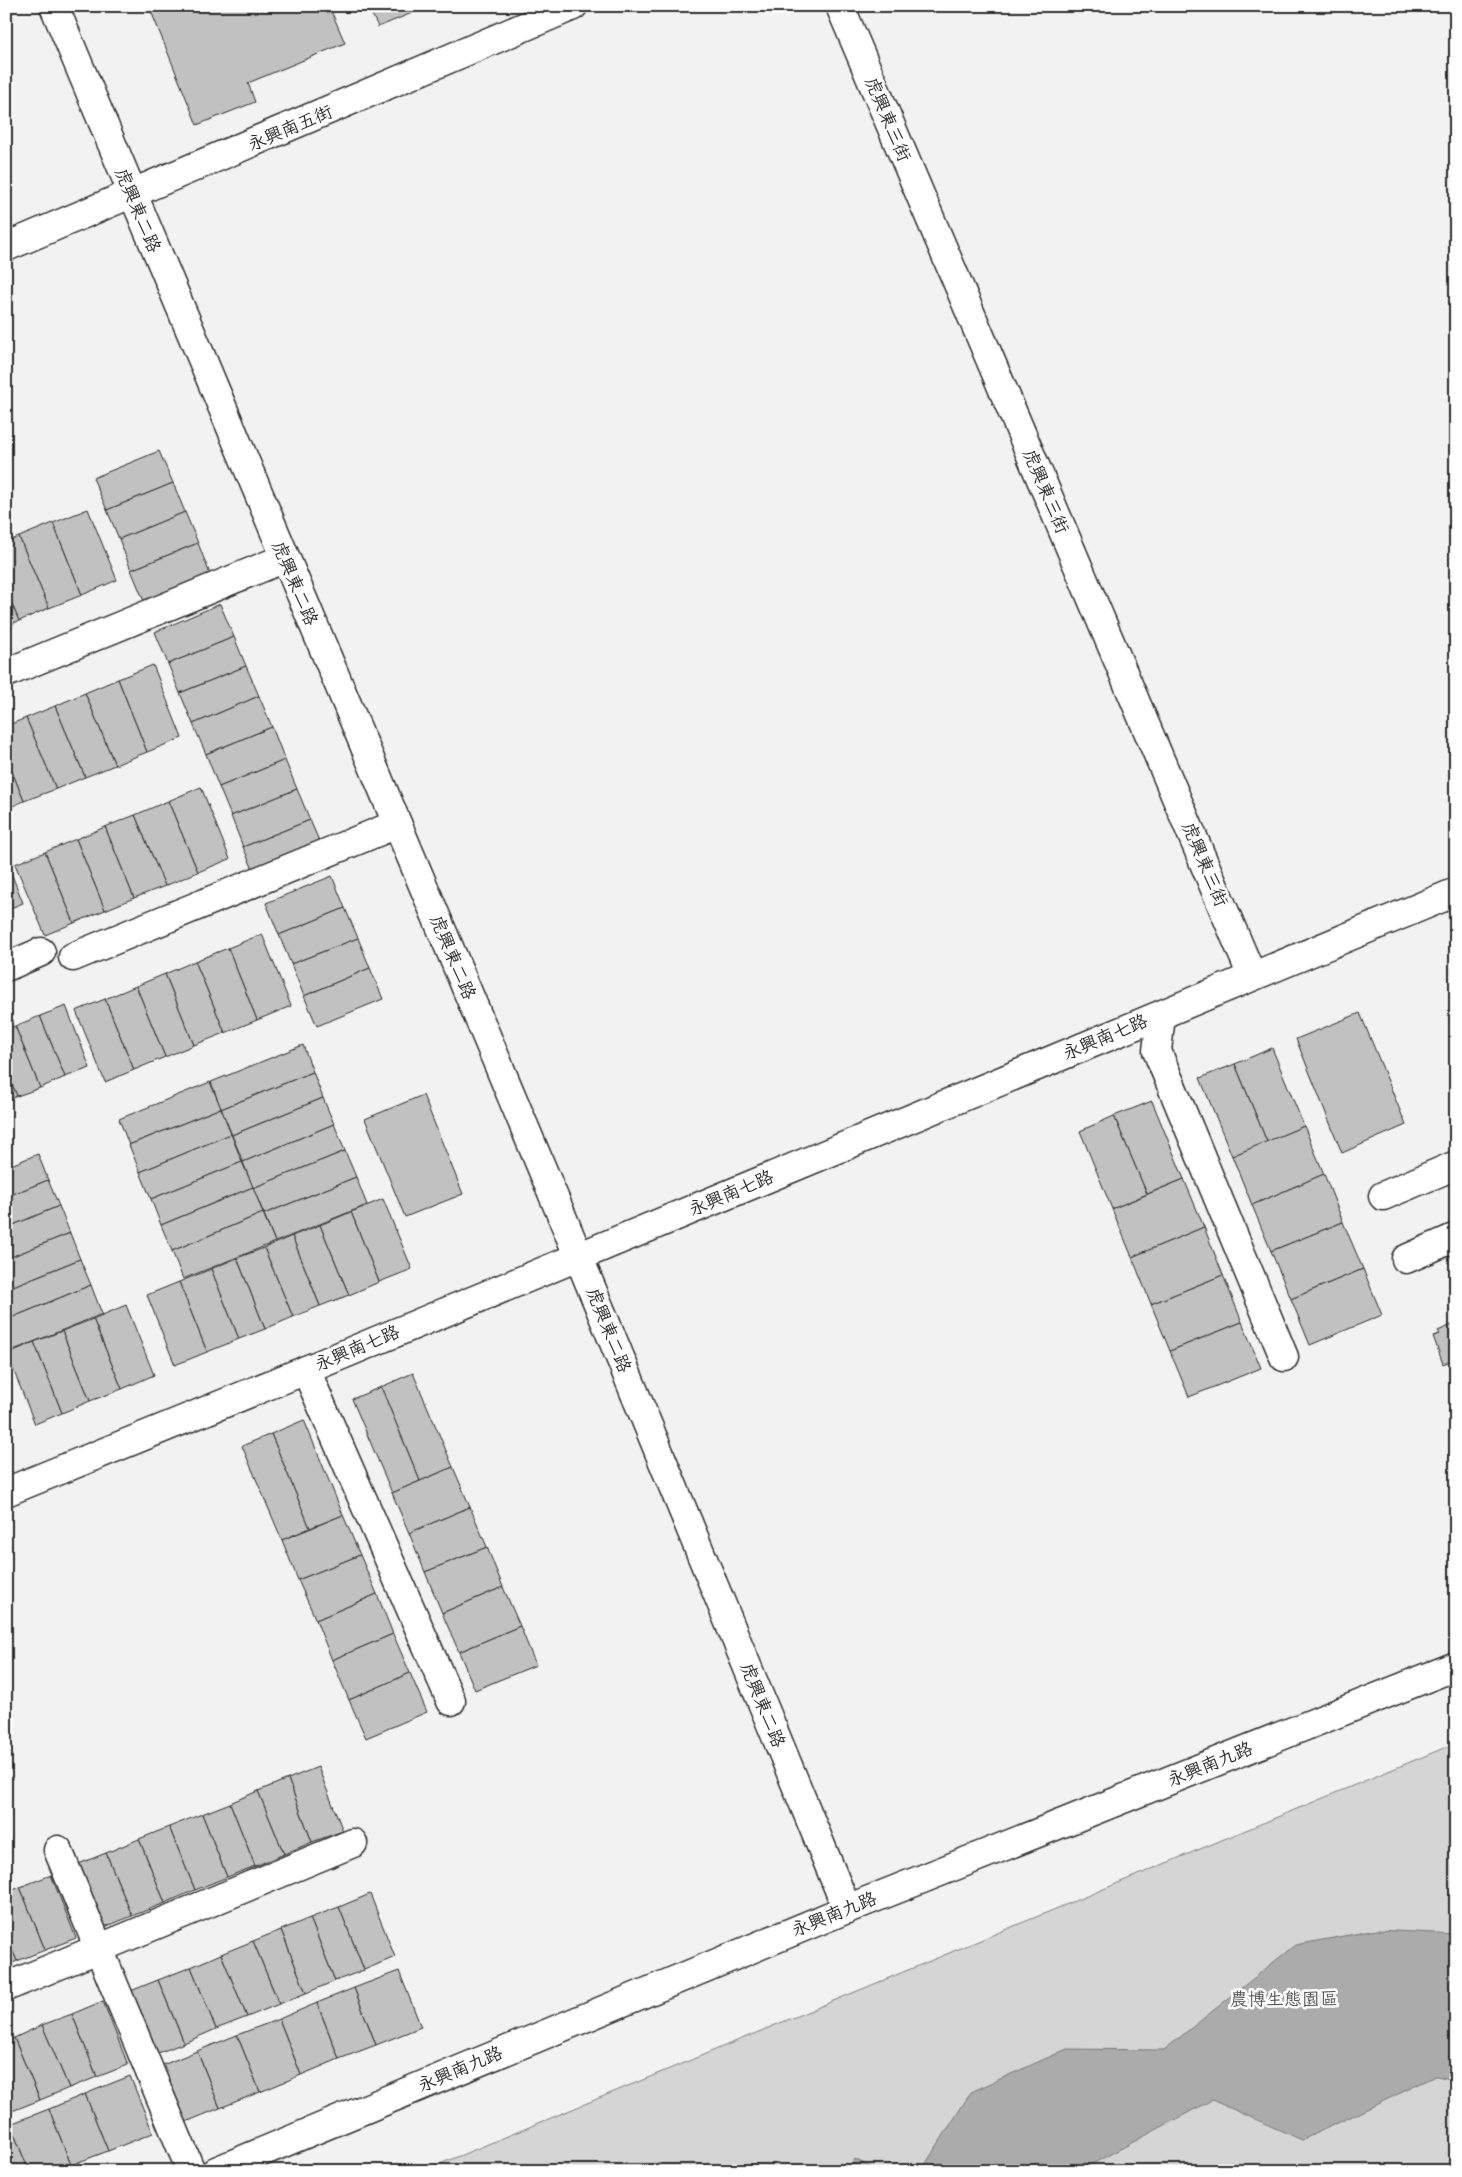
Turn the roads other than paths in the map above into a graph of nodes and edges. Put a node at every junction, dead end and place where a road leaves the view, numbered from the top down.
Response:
1 (54, 6) edge
2 (573, 6) edge
3 (840, 6) edge
4 (132, 195) junction
5 (6, 247) edge
6 (285, 558) junction
7 (6, 673) edge
8 (397, 824) junction
9 (1456, 892) edge
10 (41, 952) dead end
11 (73, 958) dead end
12 (6, 967) edge
13 (1252, 976) junction
14 (1161, 1014) junction
15 (1456, 1165) edge
16 (1383, 1196) dead end
17 (1456, 1237) edge
18 (579, 1257) junction
19 (1406, 1259) dead end
20 (1284, 1357) dead end
21 (306, 1370) junction
22 (6, 1492) edge
23 (1456, 1666) edge
24 (451, 1701) dead end
25 (353, 1843) dead end
26 (58, 1850) dead end
27 (847, 1908) junction
28 (100, 1948) junction
29 (6, 1987) edge
30 (191, 2171) edge
31 (216, 2171) edge

1 - 4 street, 虎興東二路
2 - 4 street, 永興南五街
3 - 13 street, 虎興東三街
4 - 5 street, 永興南五街
4 - 6 street, 虎興東二路
6 - 7 street
6 - 8 street, 虎興東二路
8 - 11 street
8 - 18 street, 虎興東二路
9 - 13 street, 永興南七路
10 - 12 street
13 - 14 street, 永興南七路
14 - 18 street, 永興南七路
14 - 20 street
15 - 16 street
17 - 19 street
18 - 21 street, 永興南七路
18 - 27 street, 虎興東二路
21 - 22 street, 永興南七路
21 - 24 street
23 - 27 street, 永興南九路
25 - 28 street
26 - 28 street
27 - 31 street, 永興南九路
28 - 29 street
28 - 30 street

